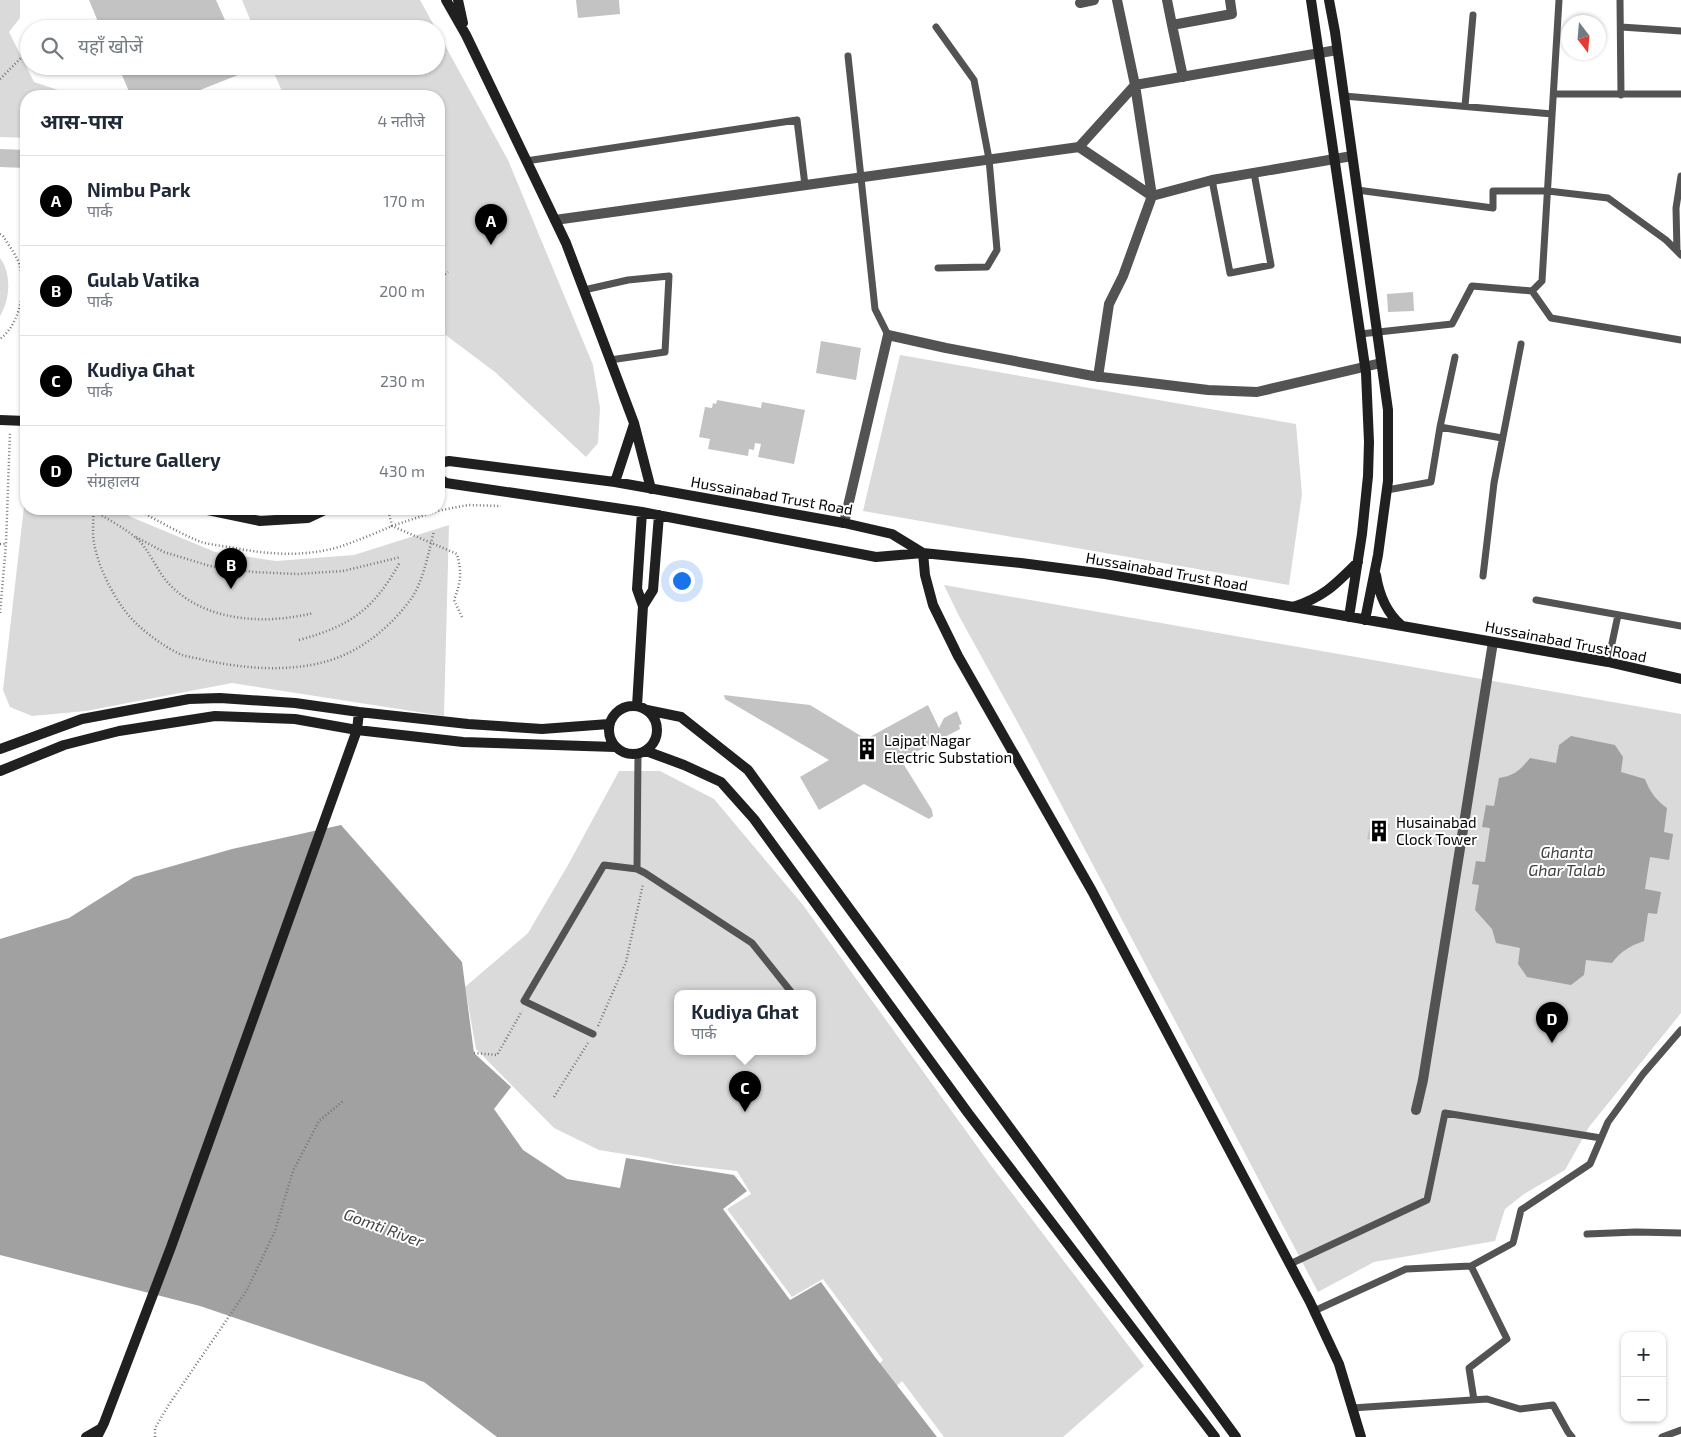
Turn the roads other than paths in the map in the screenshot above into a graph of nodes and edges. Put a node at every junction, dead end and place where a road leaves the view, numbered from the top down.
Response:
1 (446, 0) edge
2 (458, 0) edge
3 (1094, 0) edge
4 (1117, 0) edge
5 (1167, 0) edge
6 (1230, 0) edge
7 (1311, 0) edge
8 (1328, 0) edge
9 (1559, 0) edge
10 (1620, 0) edge
11 (1080, 3) dead end
12 (1473, 14) dead end
13 (1172, 25) junction
14 (936, 27) dead end
15 (1621, 27) junction
16 (1681, 32) edge
17 (466, 35) junction
18 (1337, 50) junction
19 (1318, 54) junction
20 (848, 56) dead end
21 (1183, 77) junction
22 (1135, 85) junction
23 (1554, 94) junction
24 (1621, 94) junction
25 (1681, 94) edge
26 (1344, 96) junction
27 (1465, 106) junction
28 (1552, 114) junction
29 (1079, 147) junction
30 (1352, 156) junction
31 (989, 159) junction
32 (1334, 159) junction
33 (526, 161) junction
34 (1254, 173) junction
35 (1681, 176) edge
36 (861, 177) junction
37 (1212, 180) junction
38 (805, 186) junction
39 (1357, 190) junction
40 (1548, 191) junction
41 (1152, 196) junction
42 (555, 220) junction
43 (1679, 253) edge
44 (938, 268) dead end
45 (584, 290) junction
46 (1532, 291) junction
47 (1377, 331) junction
48 (1360, 334) junction
49 (888, 335) junction
50 (1681, 340) edge
51 (1521, 344) dead end
52 (1455, 357) dead end
53 (610, 360) junction
54 (1381, 363) junction
55 (1364, 366) junction
56 (1098, 377) junction
57 (5, 420) edge
58 (20, 421) edge
59 (634, 423) junction
60 (1440, 427) junction
61 (1502, 438) junction
62 (445, 462) edge
63 (445, 482) edge
64 (615, 482) junction
65 (651, 489) junction
66 (1387, 490) junction
67 (642, 512) junction
68 (232, 515) edge
69 (314, 515) edge
70 (659, 515) junction
71 (844, 523) junction
72 (923, 553) junction
73 (1358, 562) junction
74 (1376, 566) junction
75 (1483, 576) dead end
76 (1536, 600) dead end
77 (643, 606) junction
78 (1292, 607) junction
79 (1618, 615) junction
80 (1349, 617) junction
81 (1365, 620) junction
82 (1402, 626) junction
83 (1681, 626) edge
84 (1493, 642) junction
85 (1608, 662) junction
86 (1681, 679) edge
87 (637, 706) junction
88 (648, 710) junction
89 (359, 712) junction
90 (608, 724) junction
91 (356, 730) junction
92 (615, 747) junction
93 (0, 749) edge
94 (642, 752) junction
95 (0, 771) edge
96 (637, 869) junction
97 (790, 990) edge
98 (1681, 1030) edge
99 (593, 1034) road end
100 (1416, 1110) dead end
101 (1601, 1138) junction
102 (1681, 1233) edge
103 (1587, 1234) dead end
104 (1290, 1264) junction
105 (1472, 1266) junction
106 (1314, 1311) junction
107 (1474, 1400) junction
108 (1352, 1408) junction
109 (1681, 1430) edge
110 (100, 1432) edge
111 (86, 1437) edge
112 (1215, 1437) edge
113 (1236, 1437) edge
114 (1362, 1437) edge
115 (1572, 1437) edge
116 (1662, 1437) edge

1 - 17 street
2 - 17 street
3 - 11 street
4 - 22 street
5 - 13 street
6 - 13 street
7 - 19 street
8 - 18 street
9 - 23 lane
10 - 15 lane
12 - 27 lane
13 - 21 street
14 - 31 lane
15 - 16 lane
15 - 24 lane
17 - 33 street
18 - 19 street
18 - 26 street
19 - 21 street
19 - 32 street
20 - 36 lane
21 - 22 street
22 - 29 street
22 - 41 street
23 - 24 lane
23 - 28 lane
24 - 25 lane
26 - 27 lane
26 - 30 street
27 - 28 lane
28 - 40 lane
29 - 31 street
29 - 41 street
30 - 32 street
30 - 39 street
31 - 36 street
31 - 44 lane
32 - 34 street
32 - 48 street
33 - 38 lane
33 - 42 street
34 - 37 street
34 - 37 lane
35 - 43 lane
36 - 38 street
36 - 49 lane
37 - 41 street
38 - 42 street
39 - 40 lane
39 - 47 street
40 - 43 lane
40 - 46 lane
41 - 56 street
42 - 45 street
45 - 53 street
45 - 53 lane
46 - 47 lane
46 - 50 lane
47 - 48 lane
47 - 54 street
48 - 55 street
49 - 56 street
49 - 71 street
51 - 61 lane
52 - 60 lane
53 - 59 street
54 - 55 street
54 - 66 street
55 - 56 street
55 - 73 street
57 - 58 street
59 - 64 street
59 - 65 street
60 - 61 lane
60 - 66 lane
61 - 75 lane
62 - 64 street, Hussainabad Trust Road
63 - 67 street
64 - 65 street, Hussainabad Trust Road
65 - 71 street, Hussainabad Trust Road
66 - 74 street
67 - 70 street
67 - 77 street
68 - 69 street
70 - 72 street
70 - 77 street
71 - 72 street, Hussainabad Trust Road
72 - 78 street, Hussainabad Trust Road
72 - 104 street
73 - 78 street
73 - 80 street
74 - 81 street
74 - 82 street
76 - 79 lane
77 - 87 street
78 - 80 street, Hussainabad Trust Road
79 - 83 lane
79 - 85 lane
80 - 81 street, Hussainabad Trust Road
81 - 82 street, Hussainabad Trust Road
82 - 84 street, Hussainabad Trust Road
84 - 85 street, Hussainabad Trust Road
84 - 100 street
85 - 86 street, Hussainabad Trust Road
87 - 88 street
87 - 90 street
88 - 94 street
88 - 113 street
89 - 90 street
89 - 91 street
89 - 93 street
90 - 92 street
91 - 92 street
91 - 95 street
91 - 110 street
92 - 94 street
94 - 96 lane
94 - 112 street
96 - 97 lane
96 - 99 lane
98 - 101 lane
101 - 104 lane
101 - 105 lane
102 - 103 lane
104 - 106 street
105 - 106 lane
105 - 107 lane
106 - 108 street
107 - 108 lane
107 - 115 lane
108 - 114 street
109 - 116 lane
110 - 111 street

